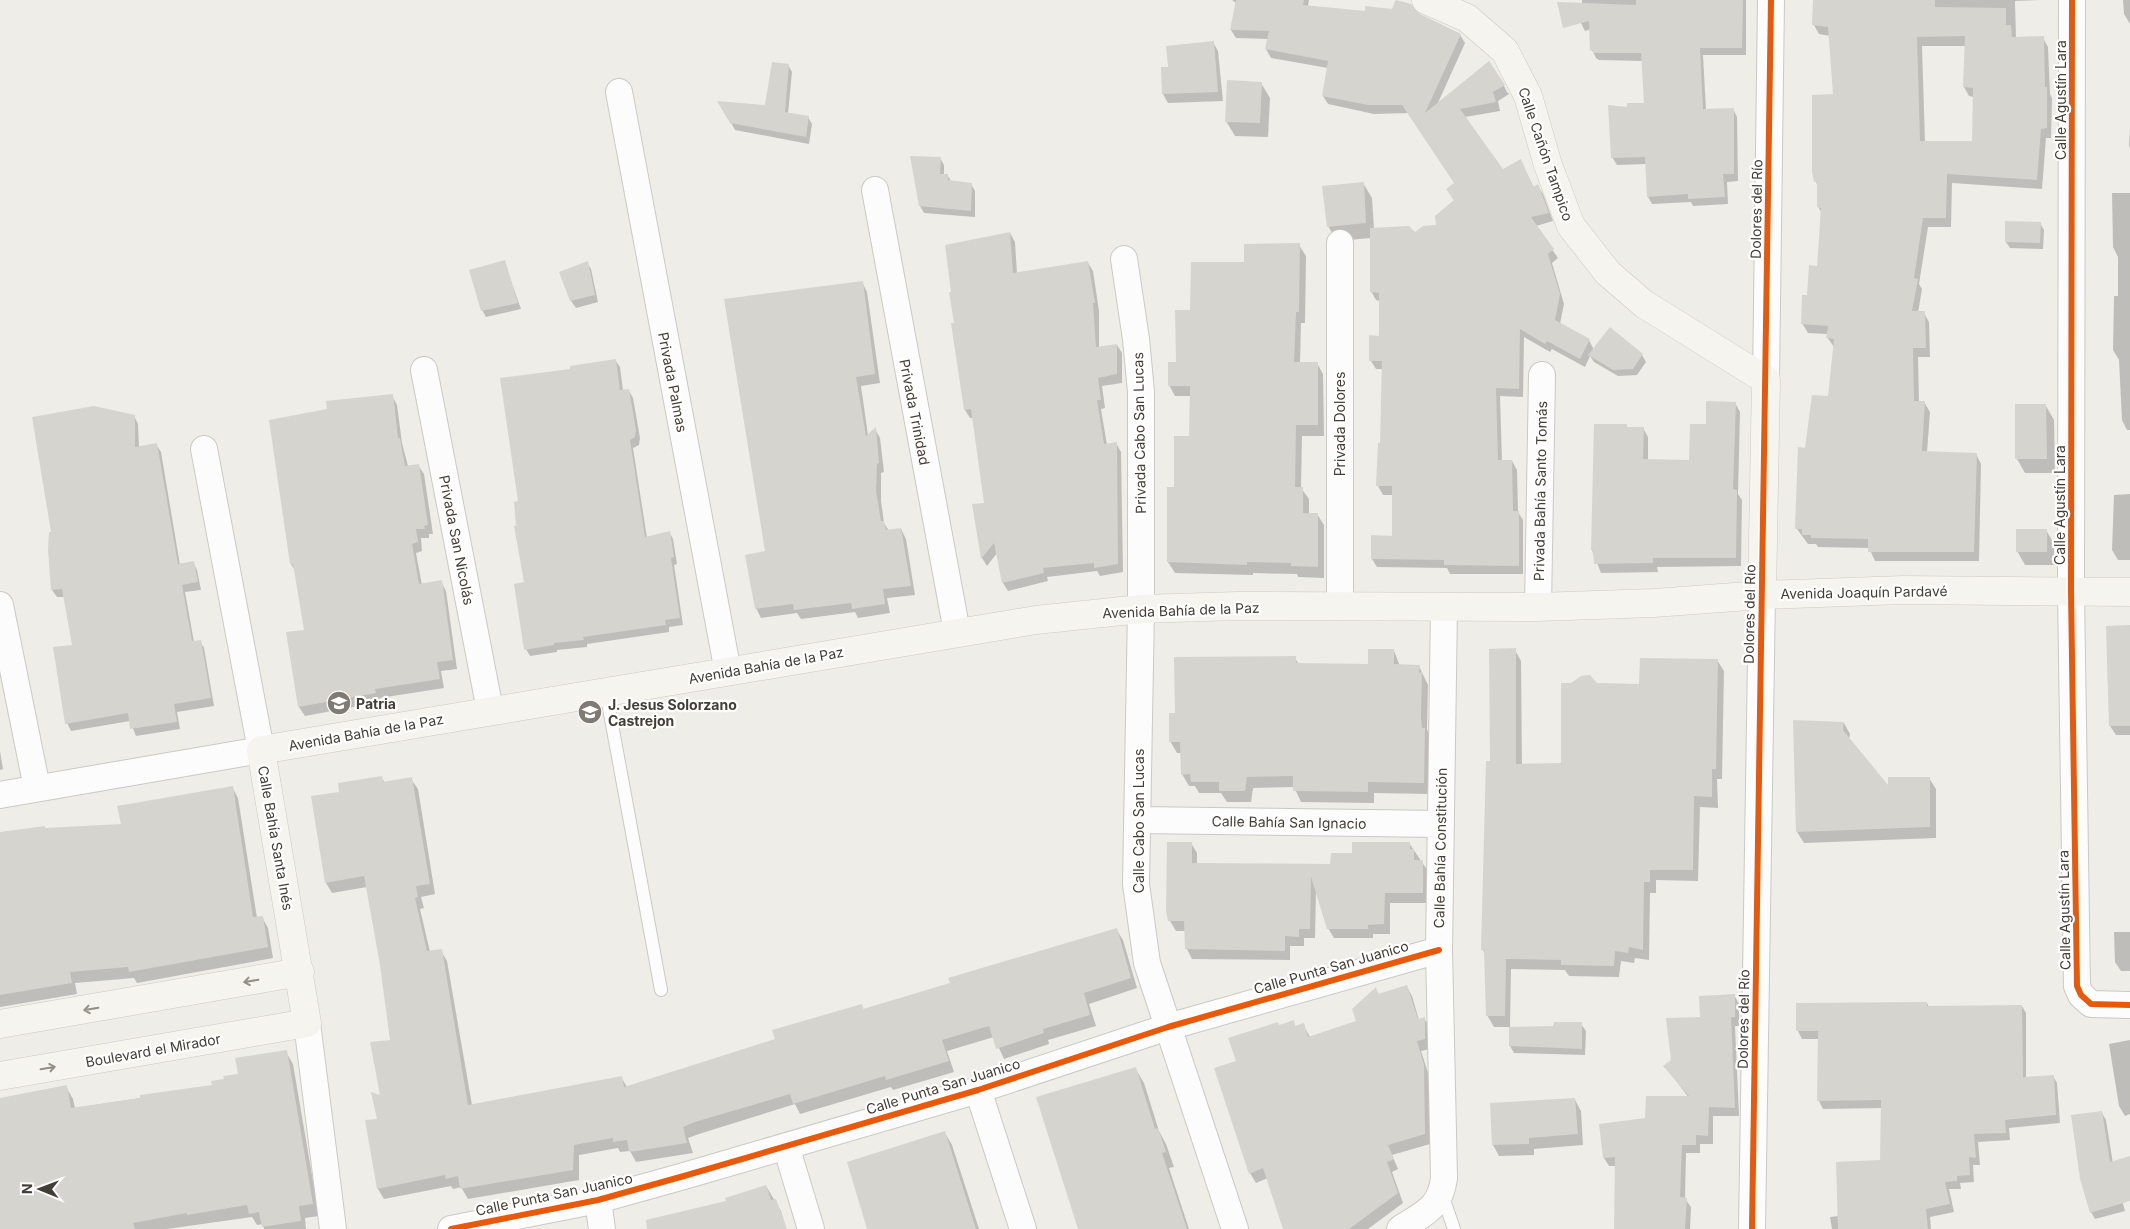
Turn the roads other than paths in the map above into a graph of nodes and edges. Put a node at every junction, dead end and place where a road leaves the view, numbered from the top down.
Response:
1 (1426, 0) edge
2 (1771, 0) edge
3 (2072, 0) edge
4 (619, 92) dead end
5 (875, 190) dead end
6 (1340, 243) dead end
7 (1124, 259) dead end
8 (424, 370) dead end
9 (1542, 375) dead end
10 (1766, 380) junction
11 (204, 449) dead end
12 (2071, 592) junction
13 (2130, 592) edge
14 (1762, 595) junction
15 (0, 605) edge
16 (1340, 606) junction
17 (1444, 607) junction
18 (1538, 607) junction
19 (1141, 609) junction
20 (957, 632) junction
21 (728, 672) junction
22 (606, 692) junction
23 (490, 710) junction
24 (261, 750) junction
25 (37, 788) junction
26 (0, 795) edge
27 (1137, 820) junction
28 (1441, 824) junction
29 (1439, 950) junction
30 (300, 972) junction
31 (661, 990) dead end
32 (2130, 1005) edge
33 (307, 1023) junction
34 (0, 1024) edge
35 (1168, 1027) junction
36 (0, 1076) edge
37 (978, 1090) junction
38 (786, 1146) junction
39 (1443, 1186) junction
40 (598, 1200) junction
41 (334, 1229) edge
42 (451, 1229) edge
43 (602, 1229) edge
44 (812, 1229) edge
45 (1024, 1229) edge
46 (1235, 1229) edge
47 (1400, 1229) edge
48 (1454, 1229) edge
49 (1752, 1229) edge

1 - 10 main road, Calle Cañón Tampico
2 - 10 street, Dolores del Río
3 - 12 street, Calle Agustín Lara
4 - 21 street, Privada Palmas
5 - 20 street, Privada Trinidad
6 - 16 street, Privada Dolores
7 - 19 street, Privada Cabo San Lucas
8 - 23 street, Privada San Nicolás
9 - 18 street, Privada Bahía Santo Tomás
10 - 14 main road, Dolores del Río
11 - 24 street, Calle Bahía Santa Inés
12 - 13 main road, Avenida Joaquín Pardavé
12 - 14 main road, Avenida Joaquín Pardavé
12 - 32 street, Calle Agustín Lara
14 - 18 main road, Avenida Joaquín Pardavé
14 - 49 street, Dolores del Río
15 - 25 street
16 - 17 main road, Avenida Bahía de la Paz
16 - 19 main road, Avenida Bahía de la Paz
17 - 18 main road, Avenida Bahía de la Paz
17 - 28 street, Calle Bahía Constitución
19 - 20 main road, Avenida Bahía de la Paz
19 - 27 street, Calle Cabo San Lucas
20 - 21 main road, Avenida Bahía de la Paz
21 - 22 main road, Avenida Bahía de la Paz
22 - 23 main road, Avenida Bahía de la Paz
22 - 31 lane
23 - 24 main road, Avenida Bahía de la Paz
24 - 25 street, Avenida Bahía de la Paz
24 - 30 main road, Calle Bahía Santa Inés
25 - 26 street, Avenida Bahía de la Paz
27 - 28 street, Calle Bahía San Ignacio
27 - 35 street, Calle Cabo San Lucas
28 - 29 street, Calle Bahía Constitución
29 - 35 street, Calle Punta San Juanico
29 - 39 street, Calle Bahía Constitución
30 - 33 main road, Calle Bahía Santa Inés
30 -> 34 main road
36 -> 33 main road, Boulevard el Mirador
33 - 41 street, Calle Bahía Santa Inés
35 - 37 street, Calle Punta San Juanico
35 - 46 street, Calle Cabo San Lucas
37 - 38 street, Calle Punta San Juanico
37 - 45 street
38 - 40 street, Calle Punta San Juanico
38 - 44 street
39 - 47 street
39 - 48 lane
40 - 42 street, Calle Punta San Juanico
40 - 43 street

